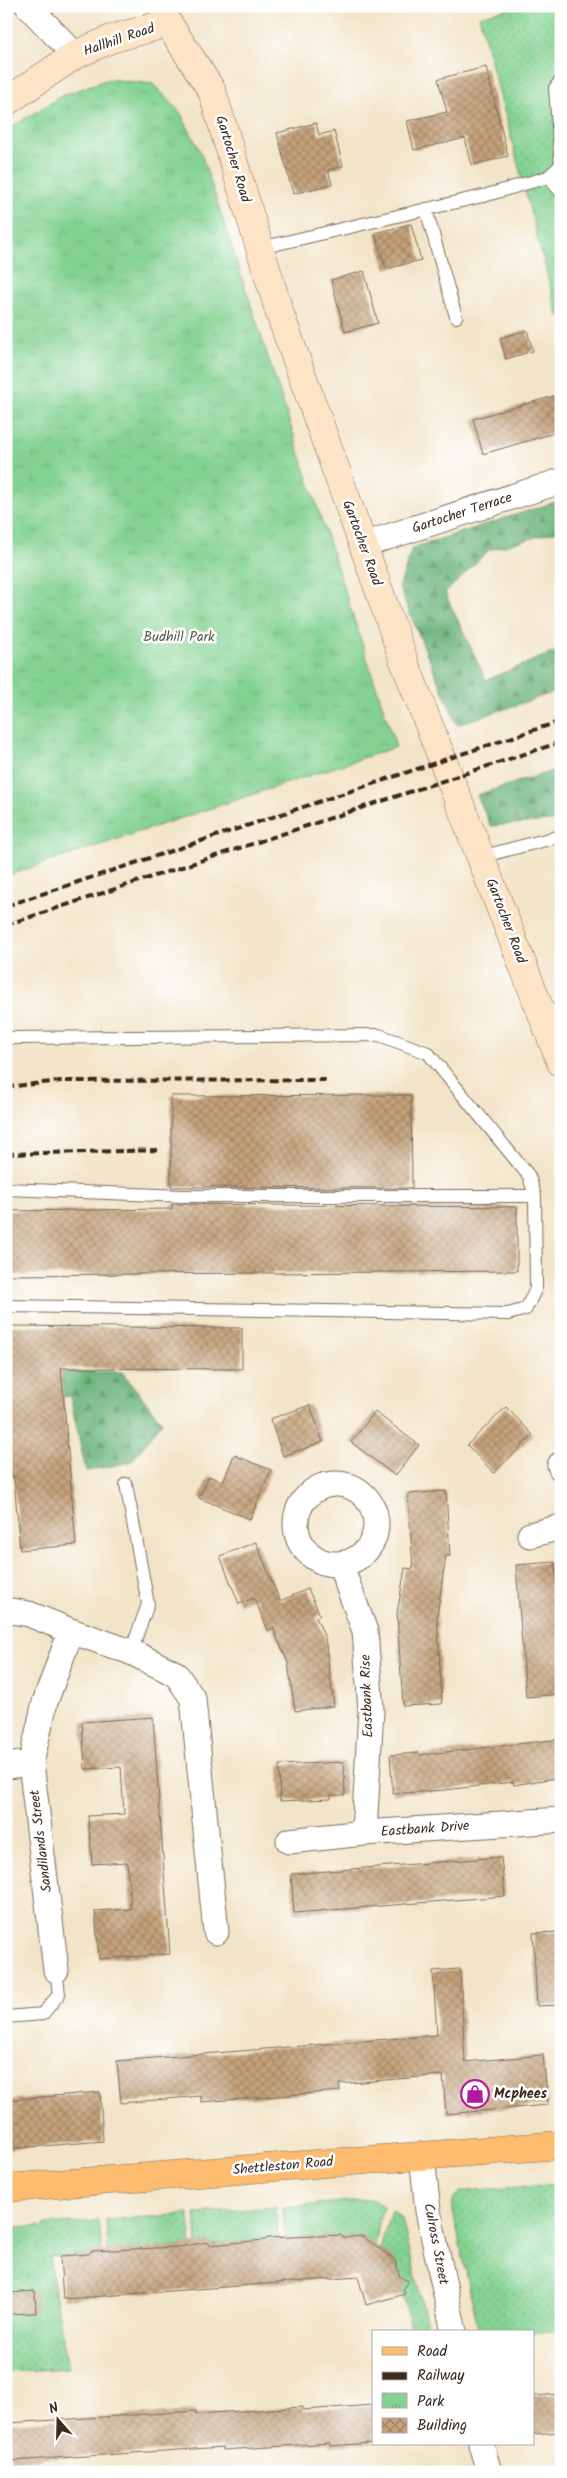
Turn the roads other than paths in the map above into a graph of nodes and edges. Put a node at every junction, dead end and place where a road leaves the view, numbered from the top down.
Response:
1 (28, 6) edge
2 (171, 15) edge
3 (75, 55) junction
4 (561, 80) edge
5 (6, 102) edge
6 (548, 177) junction
7 (561, 192) edge
8 (426, 209) junction
9 (260, 248) junction
10 (456, 318) dead end
11 (561, 480) edge
12 (363, 545) junction
13 (561, 836) edge
14 (480, 857) junction
15 (6, 1038) edge
16 (561, 1063) edge
17 (6, 1189) edge
18 (535, 1196) junction
19 (6, 1306) edge
20 (126, 1484) dead end
21 (561, 1527) edge
22 (530, 1536) dead end
23 (340, 1564) dead end
24 (6, 1610) edge
25 (71, 1631) junction
26 (131, 1652) junction
27 (31, 1763) junction
28 (6, 1766) edge
29 (561, 1820) edge
30 (364, 1833) junction
31 (289, 1841) dead end
32 (216, 1932) dead end
33 (56, 1970) joint
34 (6, 2017) edge
35 (561, 2145) edge
36 (422, 2156) junction
37 (6, 2188) edge
38 (454, 2330) edge
39 (482, 2446) edge
40 (489, 2472) edge

1 - 3 street
2 - 3 main road, Hallhill Road
2 - 9 main road, Gartocher Road
3 - 5 main road, Hallhill Road
4 - 6 lane
6 - 7 lane
6 - 8 lane
8 - 9 lane
8 - 10 lane
9 - 12 main road, Gartocher Road
11 - 12 street, Gartocher Terrace
12 - 14 main road, Gartocher Road
13 - 14 lane
14 - 16 main road, Gartocher Road
15 - 18 lane
17 - 18 lane
18 - 19 lane
20 - 26 lane
21 - 22 street
23 - 30 street, Eastbank Rise
24 - 25 street
25 - 26 street
25 - 27 street, Sandilands Street
26 - 32 street
27 - 28 street
27 - 33 street, Sandilands Street
29 - 30 street, Eastbank Drive
30 - 31 street, Eastbank Drive
33 - 34 lane, Sandilands Street
35 - 36 main road, Shettleston Road
36 - 37 main road, Shettleston Road
36 - 38 street, Culross Street
39 - 40 street

